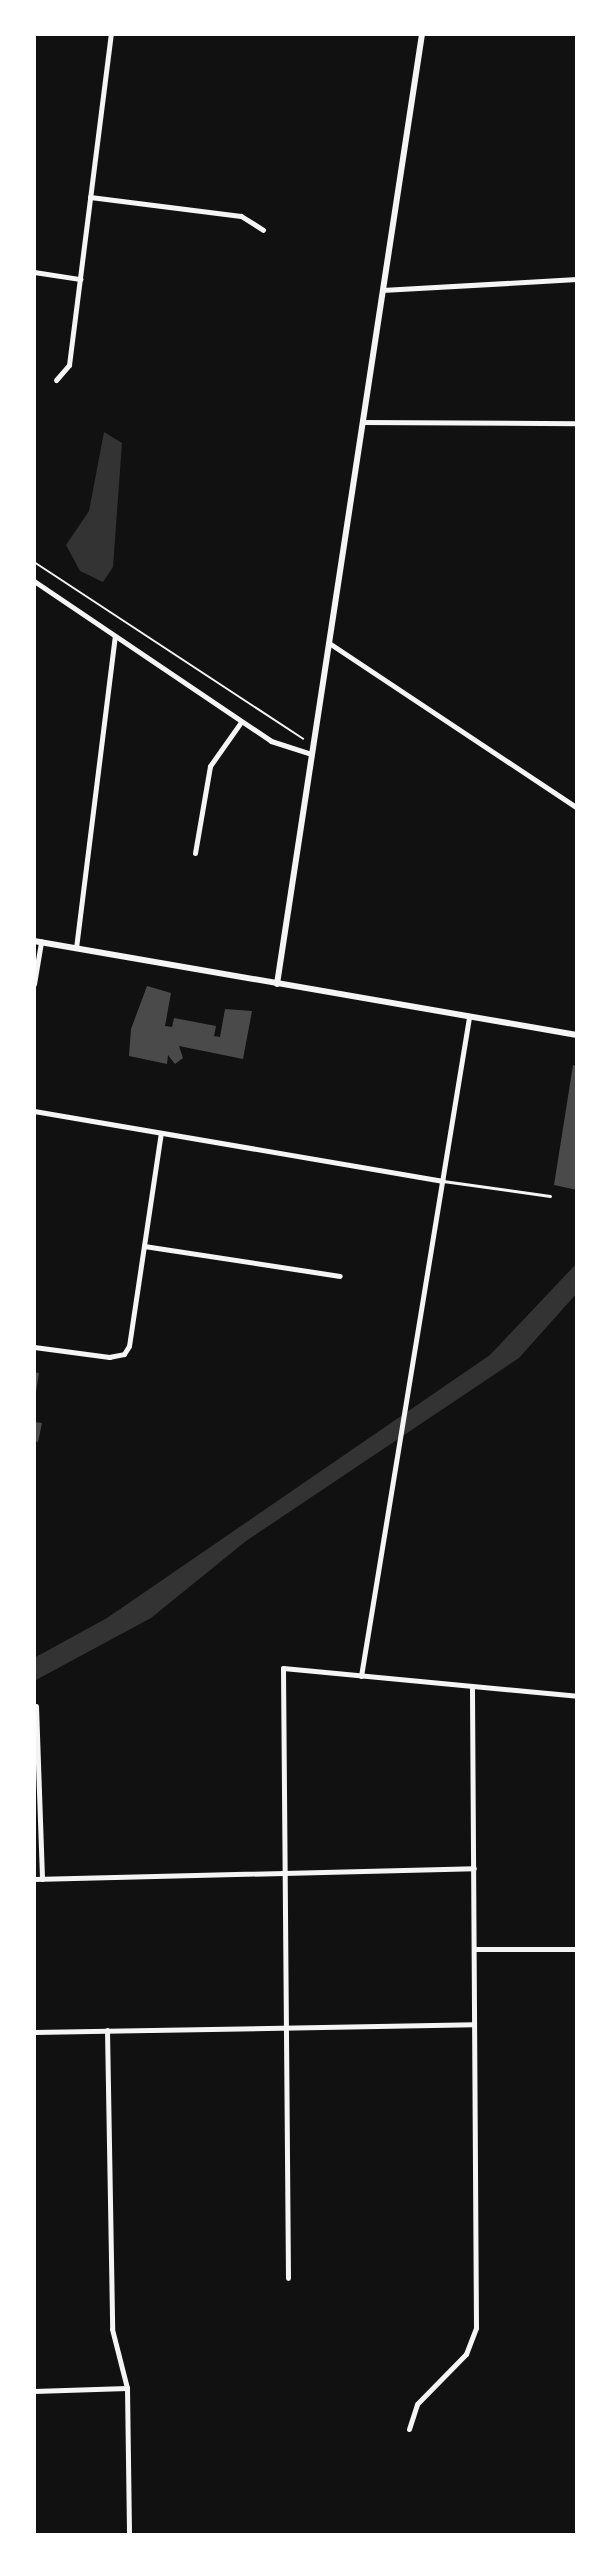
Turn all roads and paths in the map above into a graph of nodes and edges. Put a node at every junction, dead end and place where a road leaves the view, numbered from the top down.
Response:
1 (111, 34) edge
2 (422, 34) edge
3 (90, 197) junction
4 (263, 230) dead end
5 (34, 272) edge
6 (81, 279) junction
7 (577, 279) edge
8 (382, 290) junction
9 (56, 380) dead end
10 (362, 422) junction
11 (577, 423) edge
12 (34, 562) edge
13 (34, 581) edge
14 (115, 636) junction
15 (329, 643) junction
16 (241, 722) junction
17 (303, 739) dead end
18 (311, 754) junction
19 (577, 808) edge
20 (195, 853) dead end
21 (38, 942) edge
22 (76, 948) junction
23 (34, 984) edge
24 (277, 984) junction
25 (469, 1017) junction
26 (577, 1035) edge
27 (34, 1111) edge
28 (161, 1133) junction
29 (443, 1181) junction
30 (550, 1196) dead end
31 (144, 1246) junction
32 (340, 1276) dead end
33 (34, 1347) edge
34 (361, 1676) junction
35 (472, 1686) junction
36 (577, 1696) edge
37 (36, 1706) dead end
38 (474, 1868) junction
39 (283, 1873) junction
40 (34, 1879) edge
41 (42, 1879) junction
42 (474, 1949) junction
43 (577, 1949) edge
44 (474, 2024) junction
45 (285, 2027) junction
46 (107, 2030) junction
47 (34, 2032) edge
48 (288, 2278) dead end
49 (127, 2388) junction
50 (34, 2391) edge
51 (409, 2429) dead end
52 (129, 2535) edge

1 - 3 street
2 - 8 street
3 - 4 street
3 - 6 street
5 - 6 street
6 - 9 street
7 - 8 street
8 - 10 street
10 - 11 street
10 - 15 street
12 - 17 path
13 - 14 street
14 - 16 street
14 - 22 street
15 - 18 street
15 - 19 street
16 - 18 street
16 - 20 street
18 - 24 street
21 - 22 street
21 - 23 street
22 - 24 street
24 - 25 street
25 - 26 street
25 - 29 street
27 - 28 street
28 - 29 street
28 - 31 street
29 - 30 lane
29 - 34 street
31 - 32 street
31 - 33 street
34 - 35 street
34 - 39 street
35 - 36 street
35 - 38 street
37 - 41 street
38 - 39 street
38 - 42 street
39 - 41 street
39 - 45 street
40 - 41 street
42 - 43 street
42 - 44 street
44 - 45 street
44 - 51 street
45 - 46 street
45 - 48 street
46 - 47 street
46 - 49 street
49 - 50 street
49 - 52 street

